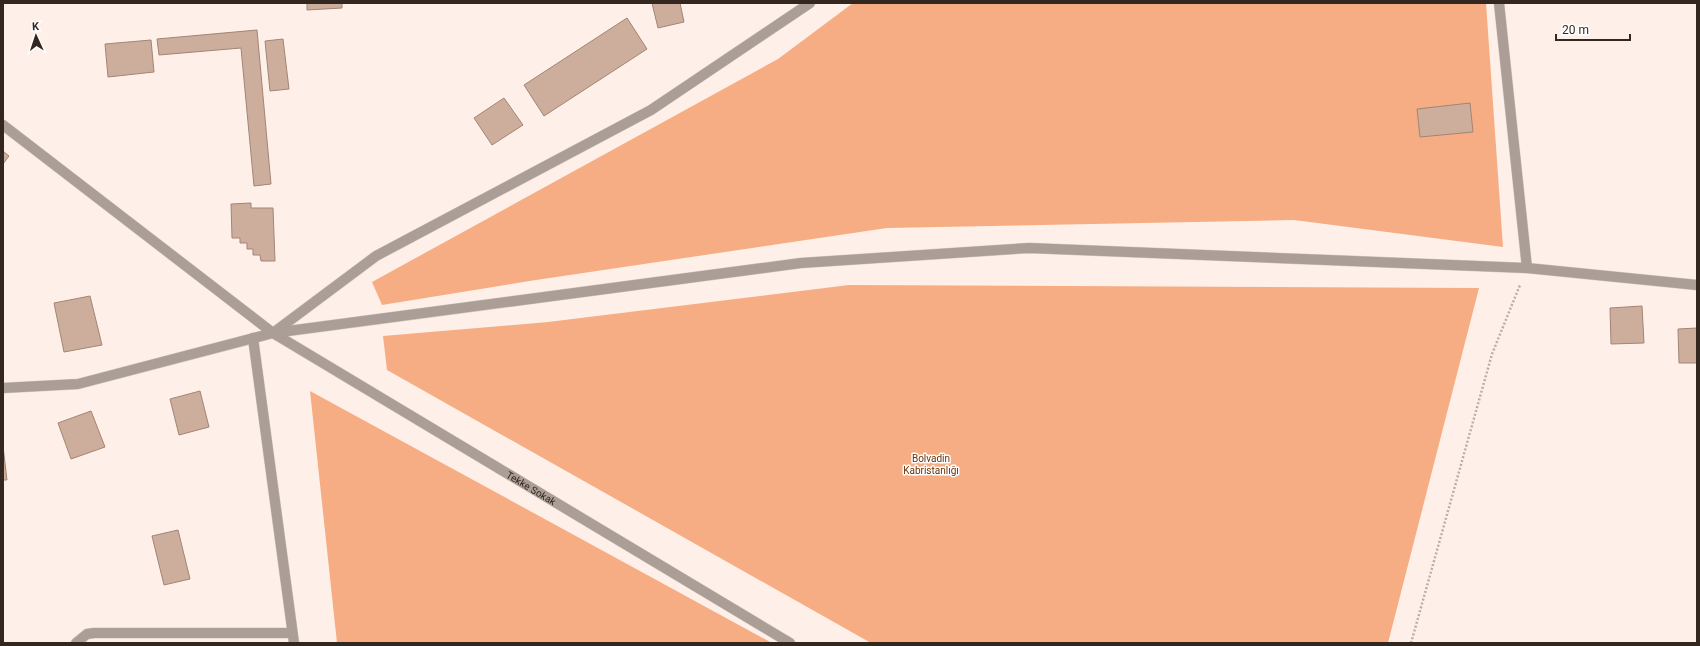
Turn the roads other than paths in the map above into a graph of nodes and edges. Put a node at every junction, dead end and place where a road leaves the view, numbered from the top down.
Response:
1 (810, 3) edge
2 (1499, 3) edge
3 (3, 125) edge
4 (1527, 268) junction
5 (1697, 285) edge
6 (273, 333) junction
7 (254, 338) junction
8 (3, 388) edge
9 (292, 632) junction
10 (76, 643) edge
11 (294, 643) edge
12 (790, 643) edge

1 - 6 street
2 - 4 street
3 - 6 street, Tekke Sokak
4 - 5 street
4 - 6 street
6 - 7 street
6 - 12 street, Tekke Sokak
7 - 8 street
7 - 9 street
9 - 10 street
9 - 11 street

